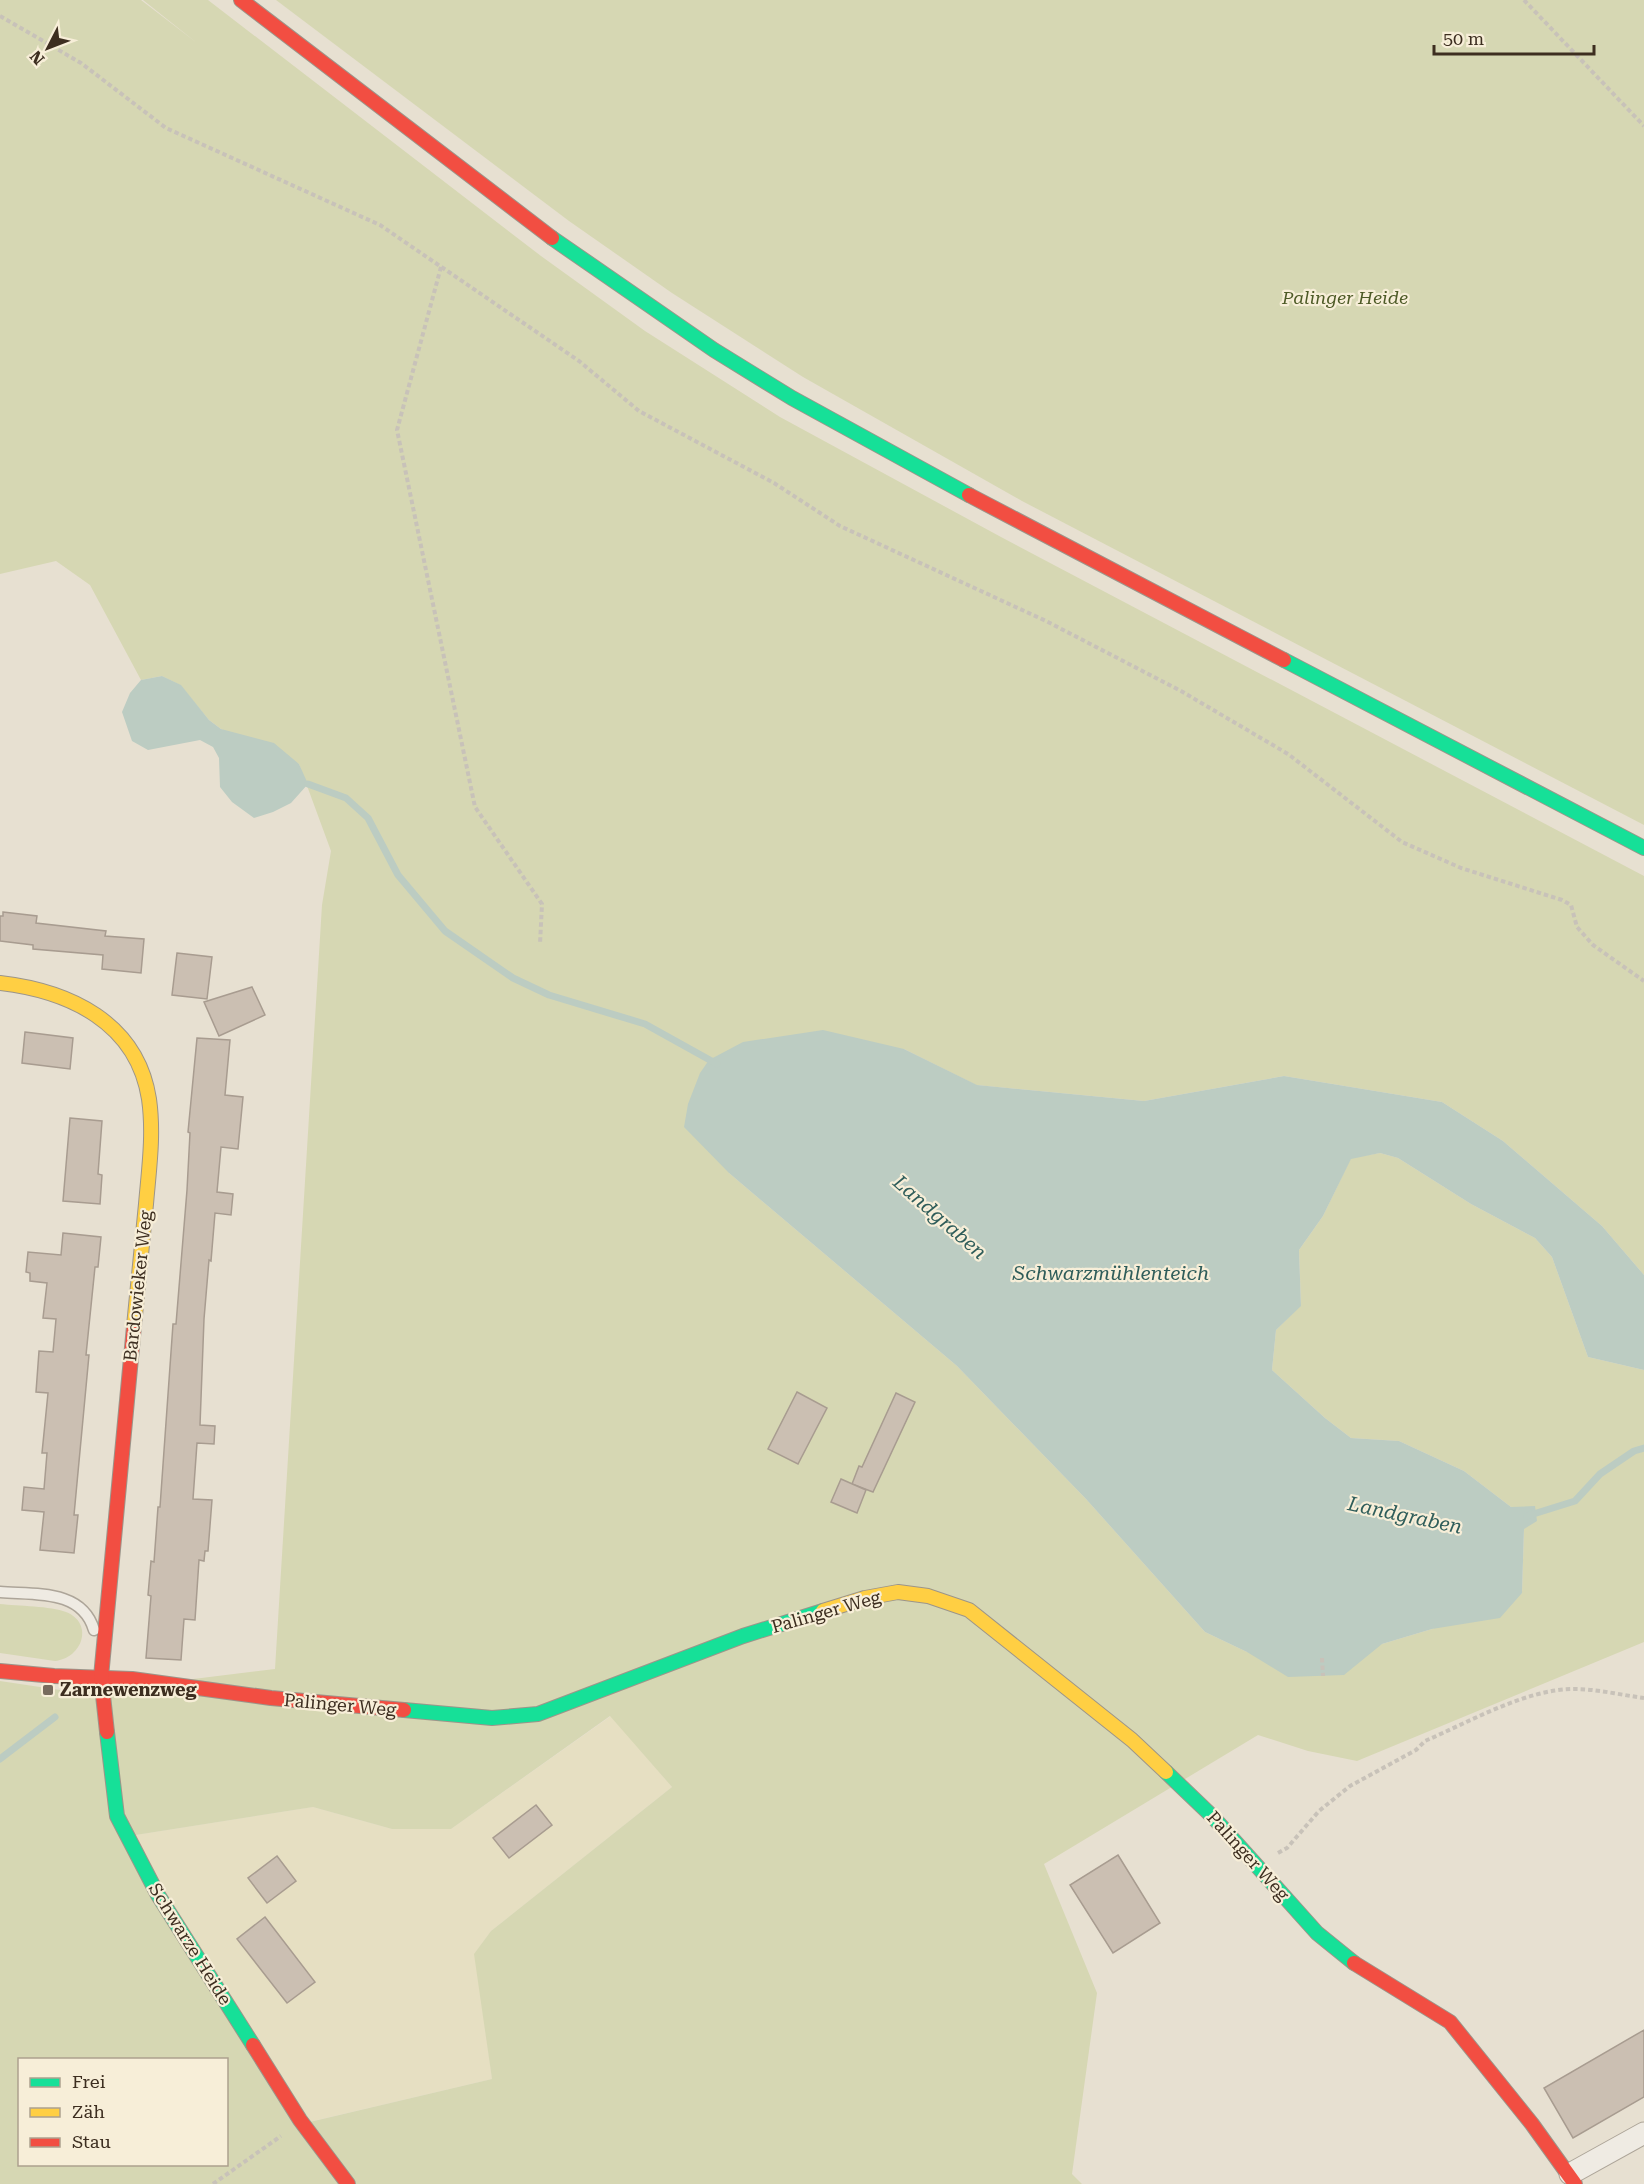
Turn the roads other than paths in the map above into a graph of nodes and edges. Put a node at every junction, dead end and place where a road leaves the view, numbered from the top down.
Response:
1 (241, 0) edge
2 (1644, 848) edge
3 (0, 983) edge
4 (0, 1592) edge
5 (92, 1652) dead end
6 (80, 1668) dead end
7 (0, 1671) edge
8 (54, 1676) junction
9 (101, 1677) junction
10 (1644, 2133) edge
11 (1573, 2179) edge
12 (348, 2184) edge

1 - 2 street
3 - 9 street, Bardowieker Weg
4 - 5 lane
6 - 8 lane
7 - 8 street, Palinger Weg
8 - 9 street, Palinger Weg
9 - 11 street, Palinger Weg
9 - 12 street, Schwarze Heide
10 - 11 street

